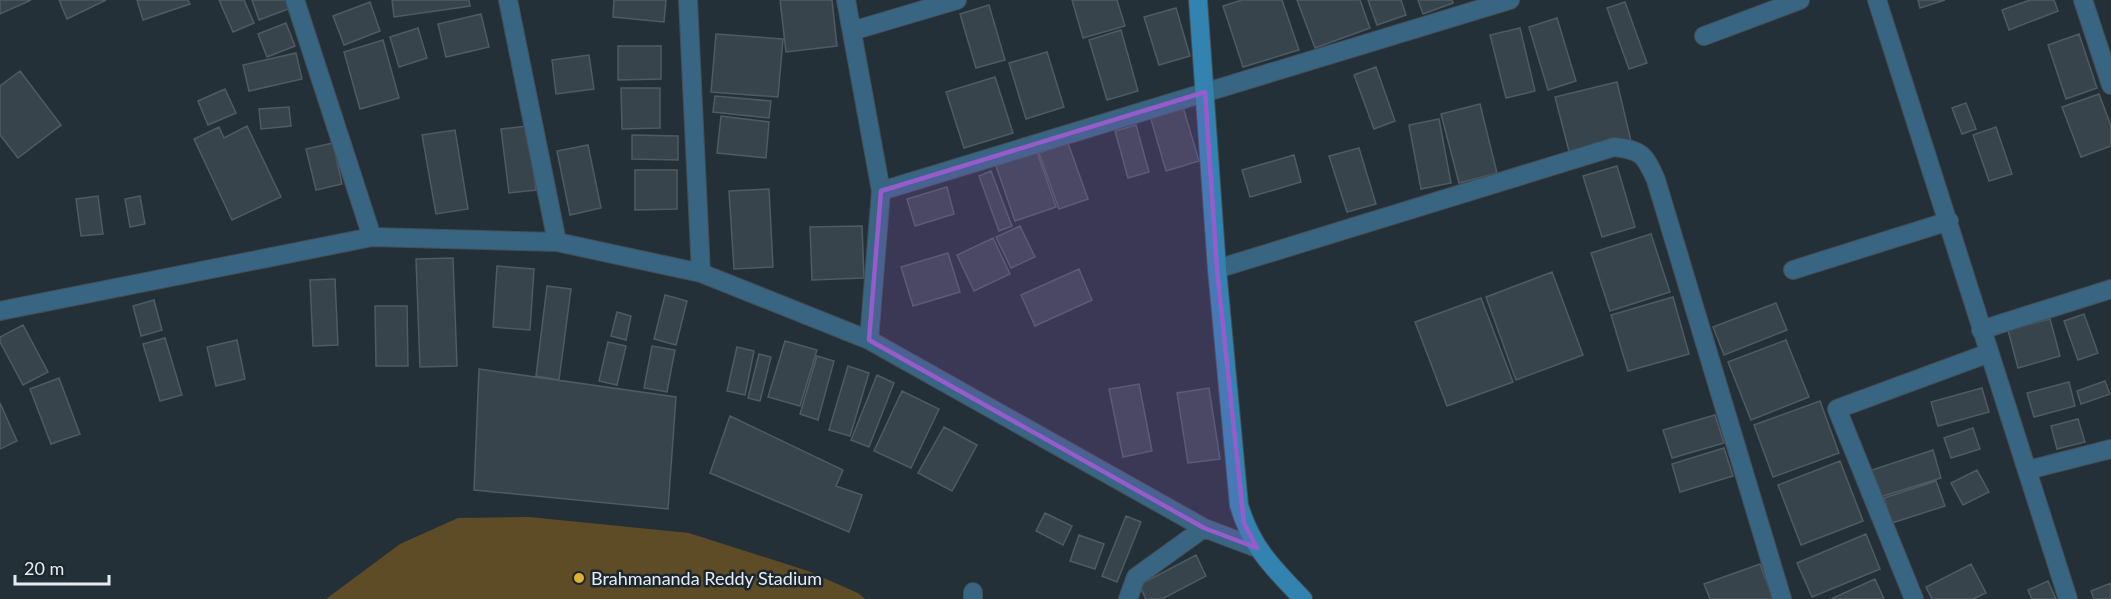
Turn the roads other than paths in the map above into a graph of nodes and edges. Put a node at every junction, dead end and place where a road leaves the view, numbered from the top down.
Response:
1 (295, 0) edge
2 (508, 0) edge
3 (688, 0) edge
4 (846, 0) edge
5 (957, 0) edge
6 (1198, 0) edge
7 (1510, 0) edge
8 (1800, 0) edge
9 (1877, 0) edge
10 (2083, 0) edge
11 (852, 31) junction
12 (1704, 36) dead end
13 (2111, 85) edge
14 (1205, 92) junction
15 (881, 191) junction
16 (1949, 221) junction
17 (372, 237) junction
18 (557, 242) junction
19 (1216, 269) junction
20 (1793, 270) dead end
21 (701, 273) junction
22 (2111, 289) edge
23 (0, 311) edge
24 (1982, 330) junction
25 (869, 340) junction
26 (1989, 353) junction
27 (2111, 449) edge
28 (2028, 470) junction
29 (1204, 528) junction
30 (1257, 548) junction
31 (1128, 599) edge
32 (1303, 599) edge
33 (1782, 599) edge
34 (1914, 599) edge
35 (2068, 599) edge

1 - 17 street
2 - 18 street
3 - 21 street
4 - 11 street
5 - 11 street
6 - 14 street
7 - 14 street
8 - 12 street
9 - 16 street
10 - 13 street
11 - 15 street
14 - 15 street
14 - 19 street
15 - 25 street
16 - 20 street
16 - 24 street
17 - 18 street
17 - 23 street
18 - 21 street
19 - 30 street
19 - 33 street
21 - 25 street
22 - 24 street
24 - 26 street
25 - 29 street
26 - 28 street
26 - 34 street
27 - 28 street
28 - 35 street
29 - 30 street
29 - 31 street
30 - 32 street

